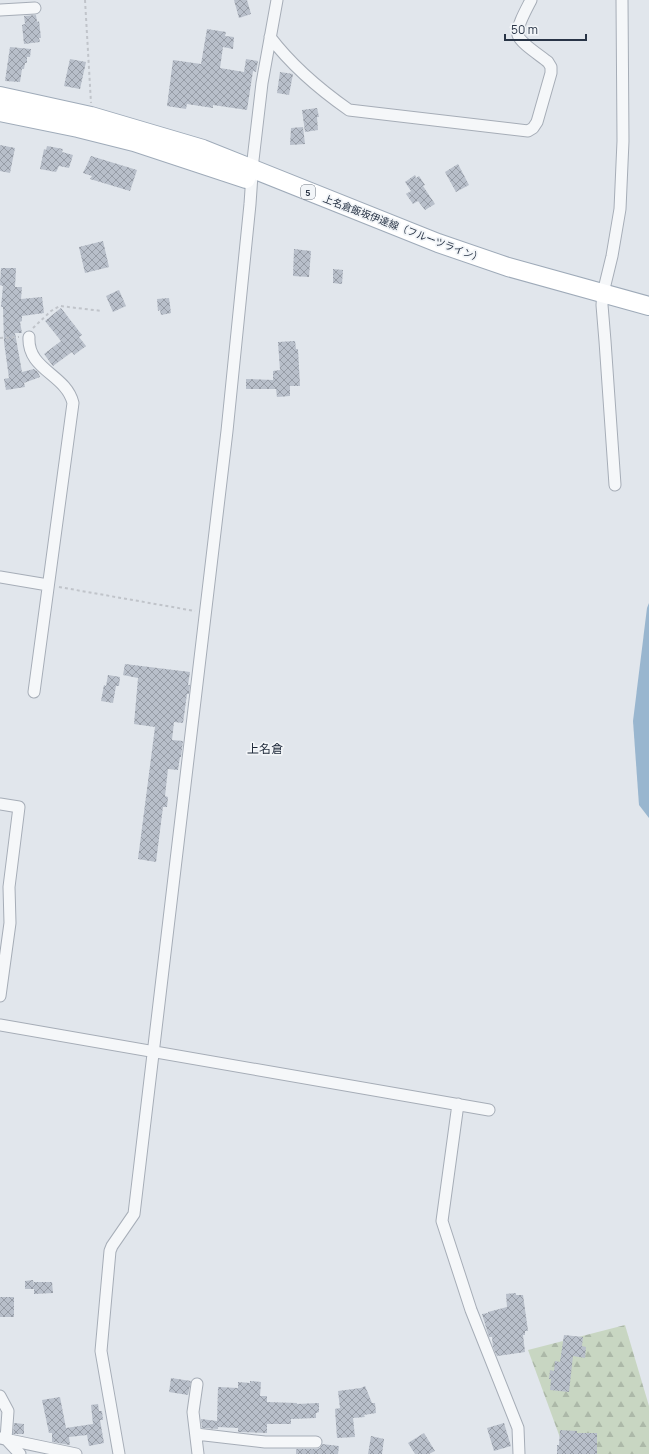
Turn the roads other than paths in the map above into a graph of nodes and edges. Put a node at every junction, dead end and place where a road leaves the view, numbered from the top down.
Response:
1 (277, 0) edge
2 (531, 0) edge
3 (622, 0) edge
4 (35, 8) dead end
5 (0, 10) edge
6 (270, 37) junction
7 (0, 96) edge
8 (0, 112) edge
9 (251, 175) junction
10 (607, 300) junction
11 (649, 306) edge
12 (649, 318) edge
13 (29, 337) road end
14 (615, 486) dead end
15 (0, 577) edge
16 (48, 585) junction
17 (34, 692) dead end
18 (0, 804) edge
19 (0, 996) edge
20 (0, 1025) edge
21 (153, 1051) junction
22 (458, 1104) junction
23 (489, 1110) dead end
24 (197, 1384) dead end
25 (0, 1396) edge
26 (196, 1434) junction
27 (3, 1438) edge
28 (316, 1442) dead end
29 (20, 1454) edge
30 (76, 1454) edge
31 (119, 1454) edge
32 (198, 1454) edge
33 (520, 1454) edge

1 - 6 street
2 - 6 street
3 - 10 street
4 - 5 street
6 - 9 street
7 - 9 main road, 上名倉飯坂伊達線（フルーツライン） / 5
8 - 9 main road, 上名倉飯坂伊達線（フルーツライン） / 5
9 - 10 main road, 上名倉飯坂伊達線（フルーツライン） / 5
9 - 21 street
10 - 11 main road, 上名倉飯坂伊達線（フルーツライン） / 5
10 - 12 main road, 上名倉飯坂伊達線（フルーツライン） / 5
10 - 14 street
13 - 16 street
15 - 16 street
16 - 17 street
18 - 19 street
20 - 21 street
21 - 22 street
21 - 31 street
22 - 23 street
22 - 33 street
24 - 26 street
25 - 27 street
26 - 28 street
26 - 32 street
27 - 29 street
27 - 30 street

